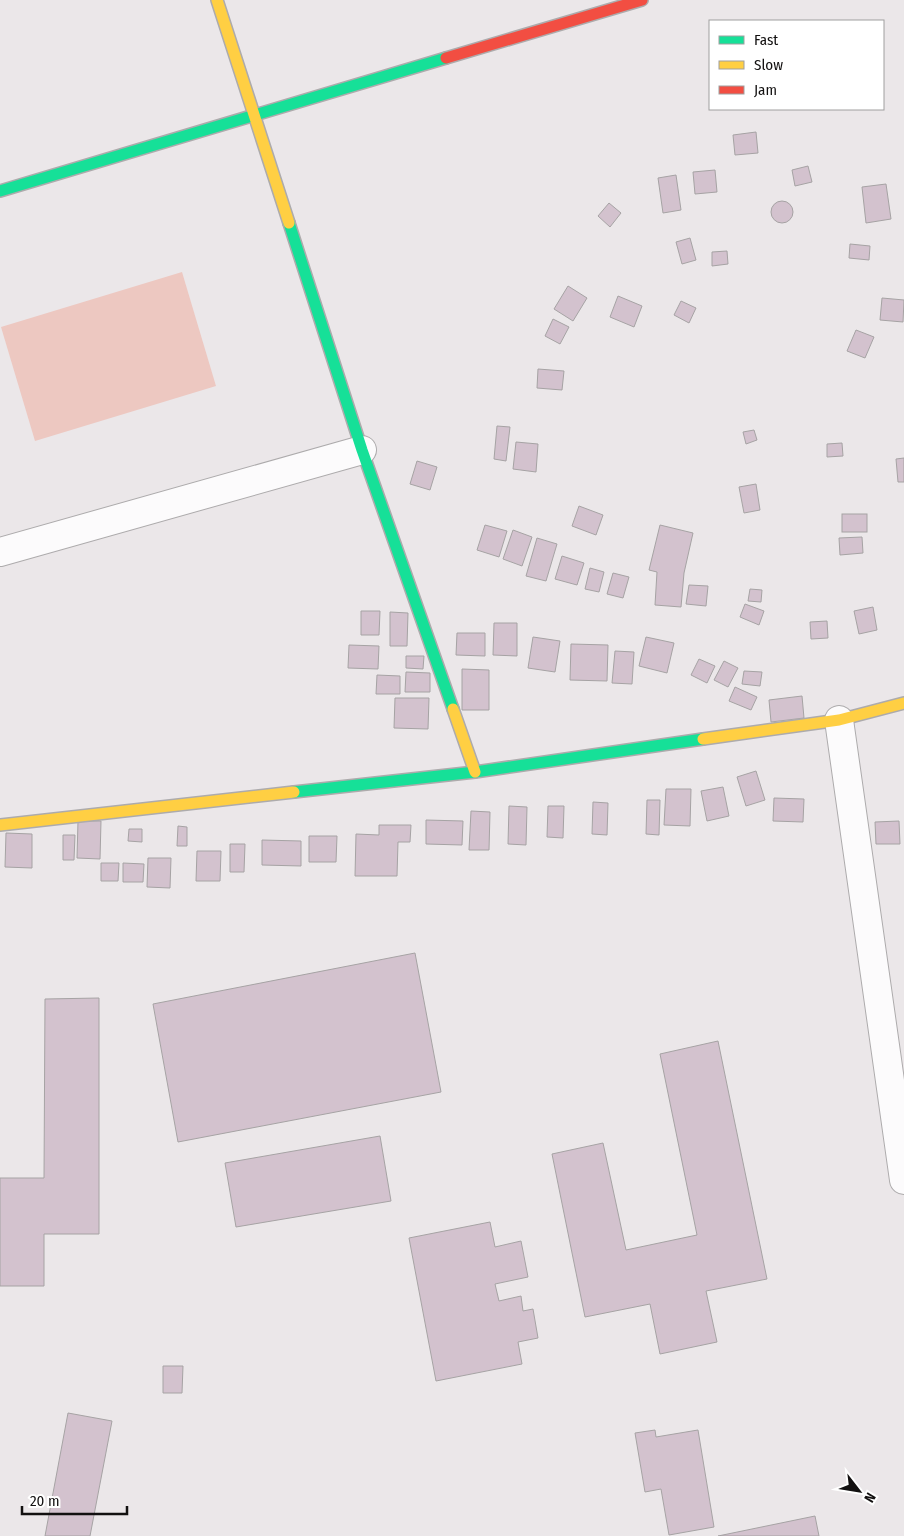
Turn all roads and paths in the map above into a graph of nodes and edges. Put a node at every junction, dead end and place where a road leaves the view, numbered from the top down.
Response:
1 (216, 0) edge
2 (642, 0) edge
3 (254, 116) junction
4 (0, 191) edge
5 (362, 450) junction
6 (0, 552) edge
7 (904, 703) edge
8 (839, 720) junction
9 (475, 772) junction
10 (0, 825) edge
11 (904, 1180) edge

1 - 3 street
2 - 3 street
3 - 4 street
3 - 5 street
5 - 6 street
5 - 9 street
7 - 8 street
8 - 9 street
8 - 11 street
9 - 10 street

